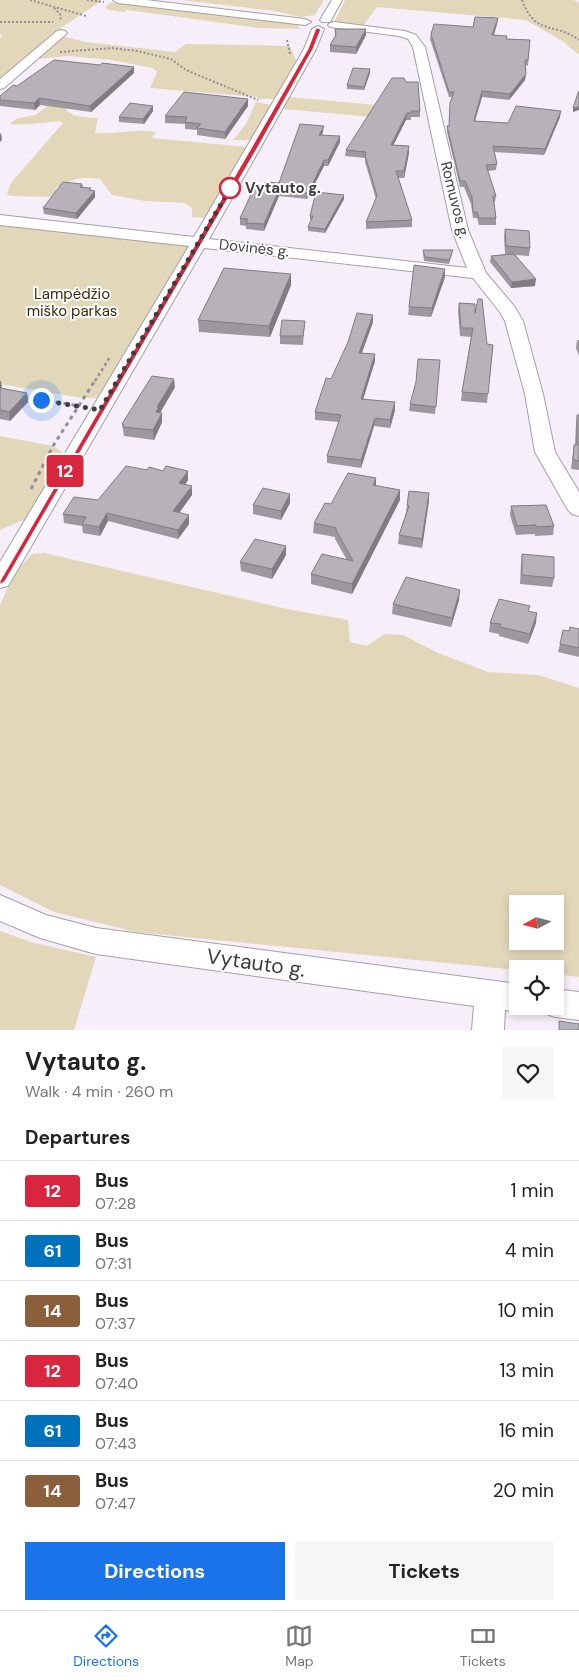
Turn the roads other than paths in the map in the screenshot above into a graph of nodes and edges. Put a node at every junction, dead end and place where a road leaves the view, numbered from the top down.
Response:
1 (118, 0) edge
2 (337, 0) edge
3 (321, 24) junction
4 (61, 28) road end
5 (0, 86) edge
6 (0, 220) edge
7 (198, 242) junction
8 (478, 274) junction
9 (579, 510) edge
10 (0, 581) edge
11 (0, 906) edge
12 (504, 996) edge
13 (564, 1004) edge
14 (579, 1006) edge
15 (488, 1030) edge

1 - 3 street, Romuvos g.
2 - 3 street
3 - 7 street
3 - 8 street, Romuvos g.
4 - 5 street
6 - 7 street, Dovinės g.
7 - 8 street, Dovinės g.
7 - 10 street
8 - 9 street, Romuvos g.
11 - 12 street, Vytauto g.
12 - 15 street
13 - 14 street

